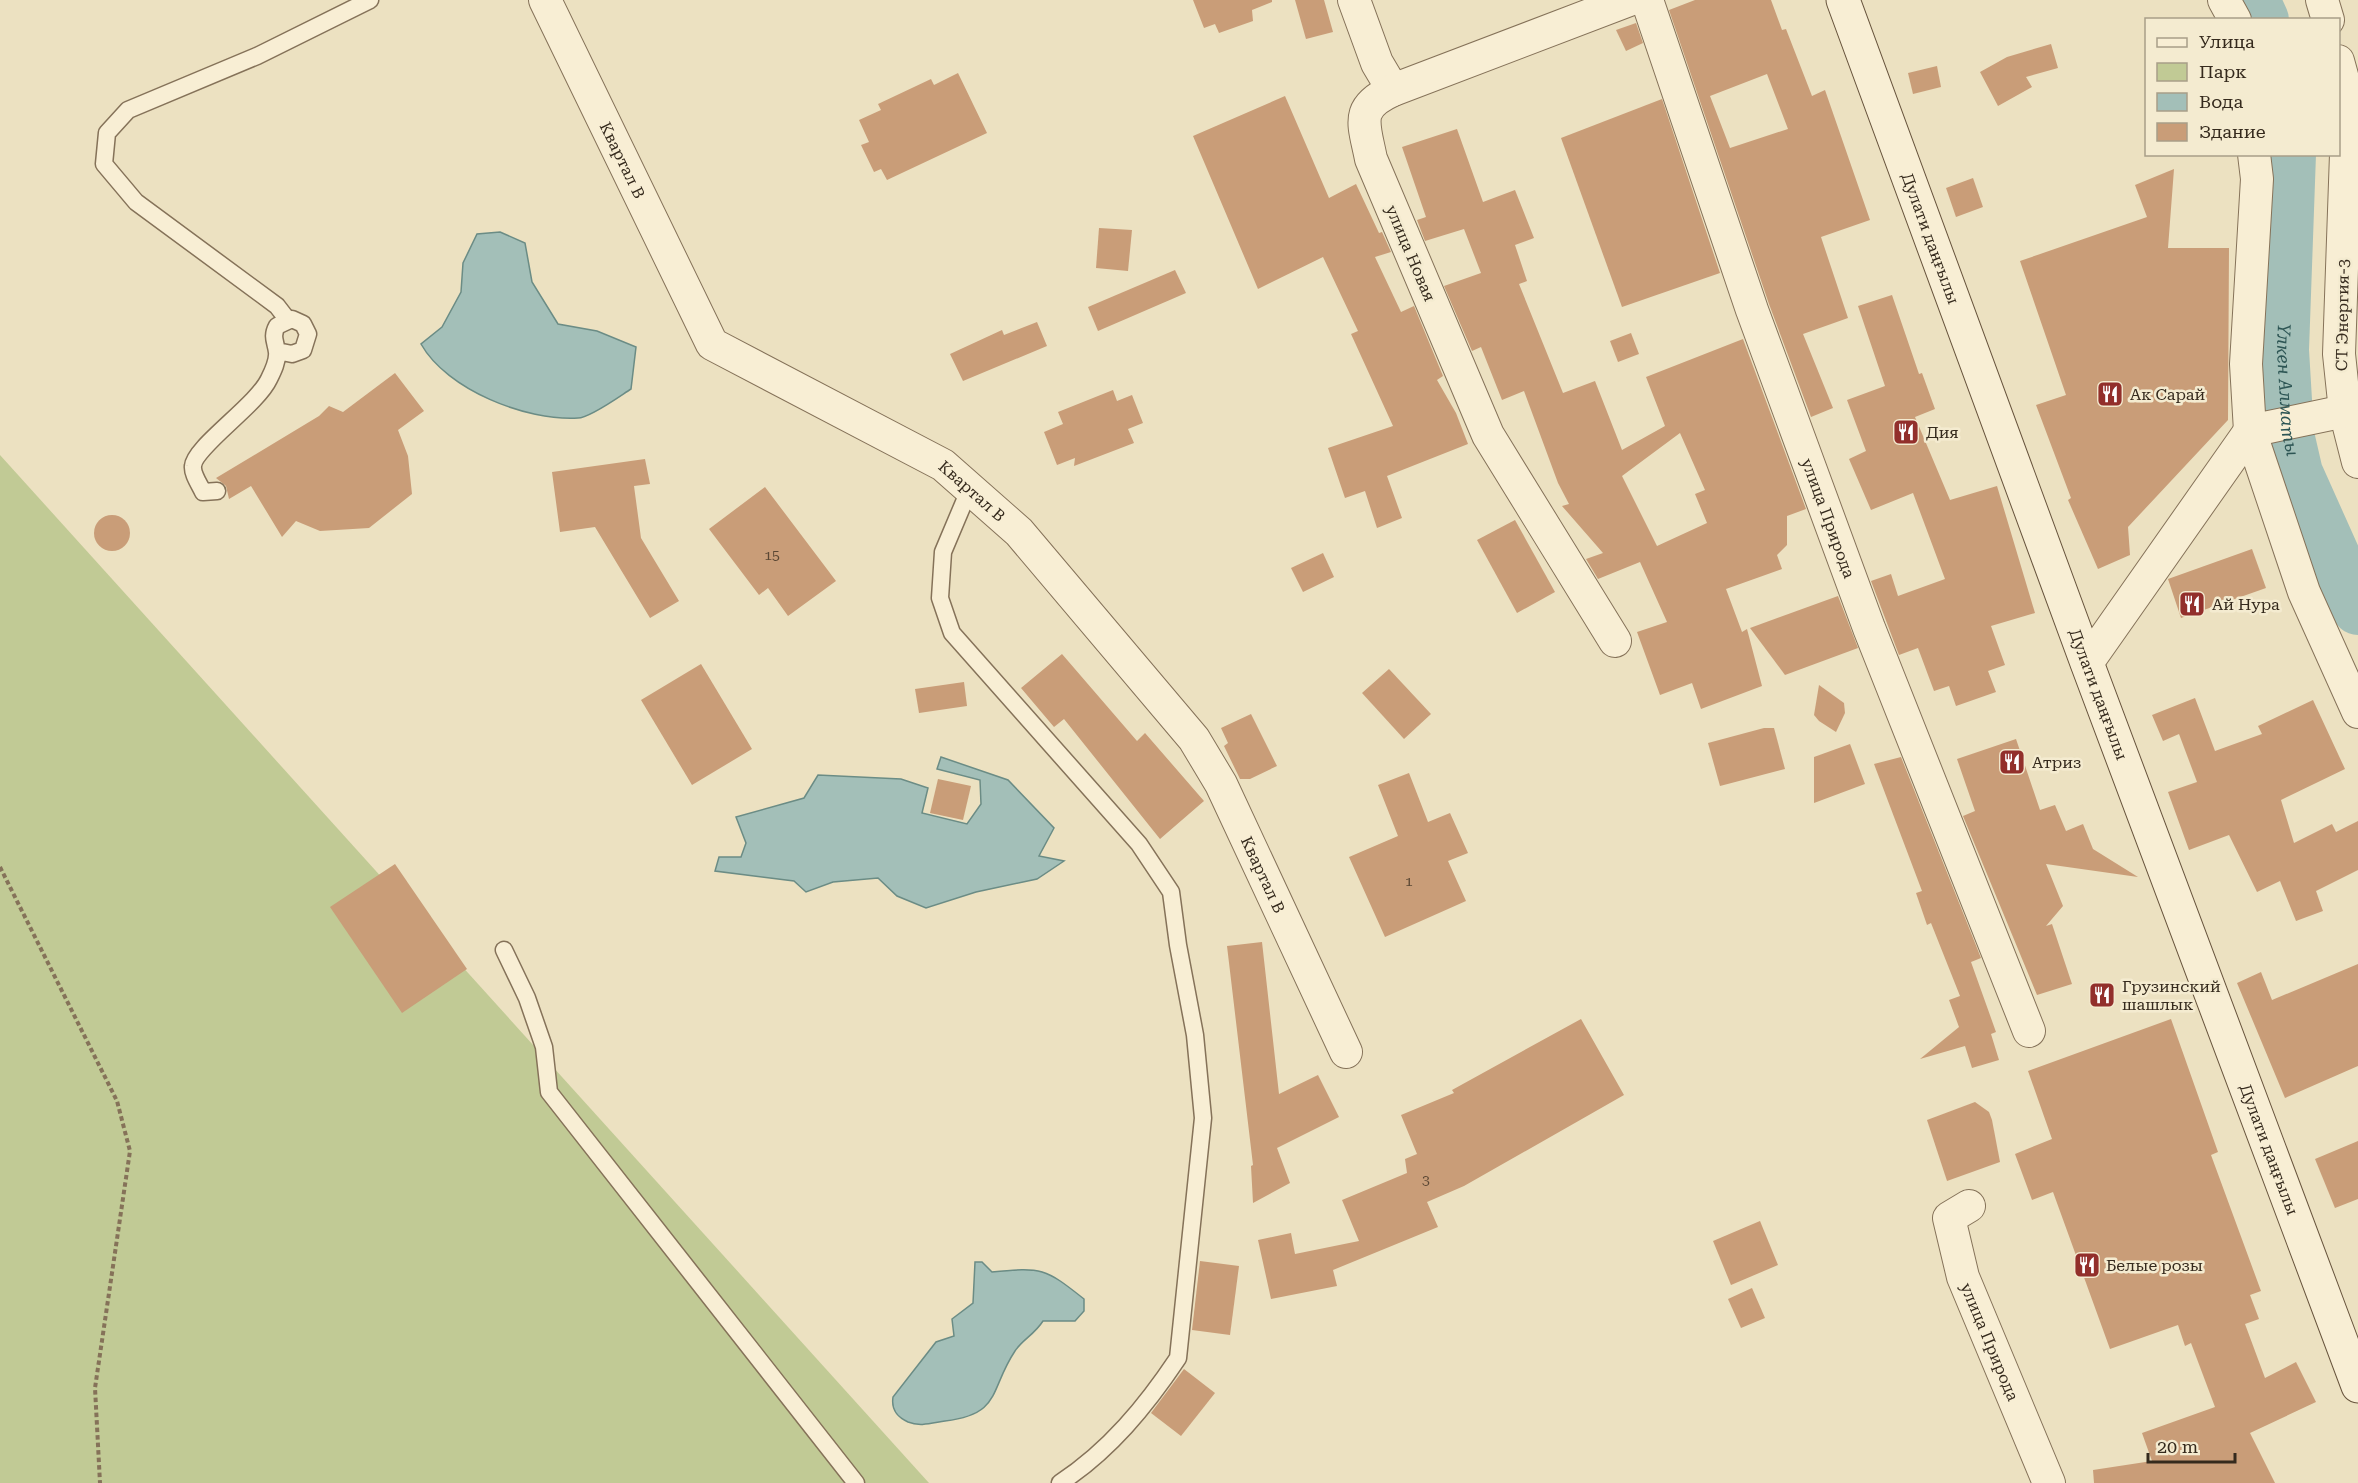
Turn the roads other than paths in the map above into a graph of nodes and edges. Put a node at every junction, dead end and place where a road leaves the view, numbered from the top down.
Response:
1 (370, 0) edge
2 (545, 0) edge
3 (1354, 0) edge
4 (1629, 0) edge
5 (1647, 0) edge
6 (1844, 0) edge
7 (2224, 0) edge
8 (2322, 0) edge
9 (1566, 11) edge
10 (2234, 18) edge
11 (2327, 18) edge
12 (2340, 68) edge
13 (1394, 90) junction
14 (2254, 156) edge
15 (287, 320) junction
16 (278, 351) junction
17 (2335, 413) junction
18 (2261, 429) junction
19 (2358, 462) edge
20 (970, 488) junction
21 (218, 491) dead end
22 (1615, 641) dead end
23 (2087, 663) junction
24 (2358, 712) edge
25 (504, 950) dead end
26 (2029, 1030) dead end
27 (1346, 1052) dead end
28 (1969, 1206) dead end
29 (2358, 1386) edge
30 (856, 1483) edge
31 (1060, 1483) edge
32 (2049, 1483) edge

1 - 15 lane
2 - 20 street, Квартал В
3 - 13 street
4 - 9 street, улица Новая
5 - 26 street, улица Природа
6 - 23 main road, Дулати даңғылы
7 - 10 street
8 - 11 street
9 - 13 street, улица Новая
12 - 17 street, СТ Энергия-3
13 - 22 street, улица Новая
14 - 18 street
15 - 16 lane
15 - 16 lane
16 - 21 lane
17 - 18 street
17 - 19 street, СТ Энергия-3
18 - 23 street
18 - 24 street
20 - 27 street, Квартал В
20 - 31 lane
23 - 29 main road, Дулати даңғылы
25 - 30 lane
28 - 32 street, улица Природа

